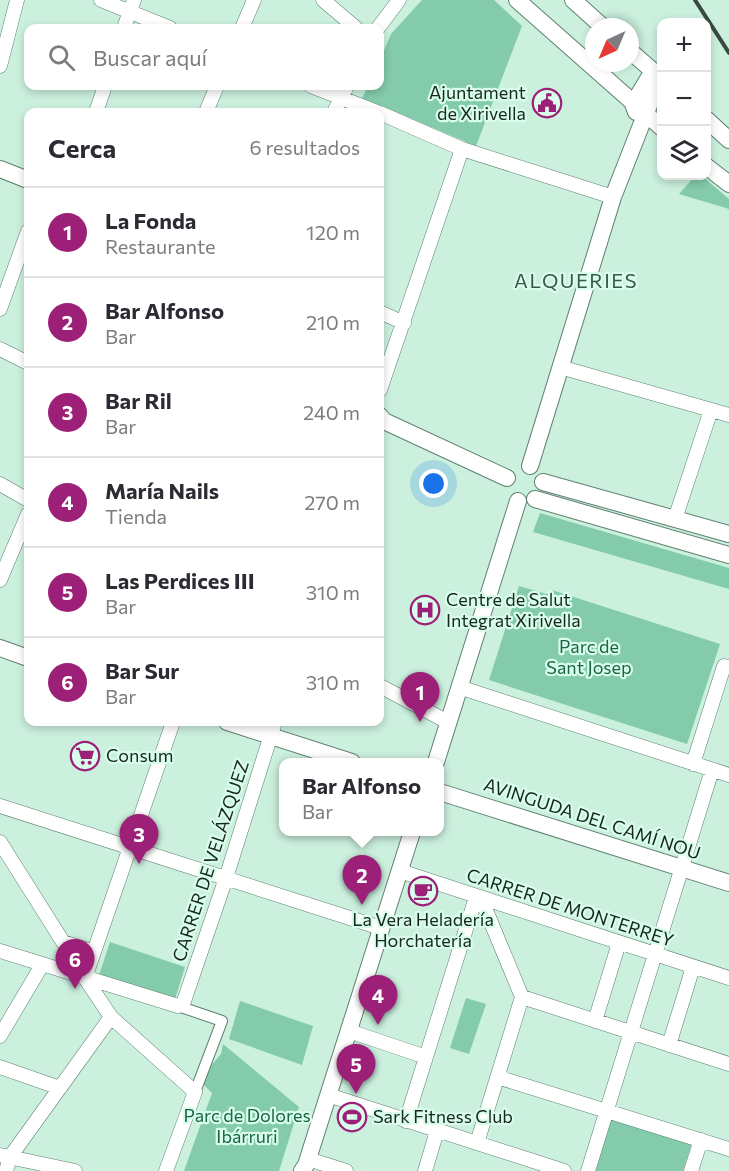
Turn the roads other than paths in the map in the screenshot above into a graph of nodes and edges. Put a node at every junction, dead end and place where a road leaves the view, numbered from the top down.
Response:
1 (17, 0) edge
2 (101, 0) edge
3 (254, 0) edge
4 (323, 0) edge
5 (399, 0) edge
6 (517, 0) edge
7 (573, 0) edge
8 (132, 6) edge
9 (593, 18) edge
10 (125, 24) edge
11 (163, 24) edge
12 (244, 24) edge
13 (351, 24) edge
14 (381, 24) edge
15 (639, 59) edge
16 (0, 66) edge
17 (657, 75) edge
18 (657, 78) edge
19 (104, 90) edge
20 (216, 90) edge
21 (344, 91) edge
22 (97, 108) edge
23 (208, 108) edge
24 (336, 108) edge
25 (370, 108) edge
26 (639, 109) junction
27 (384, 116) edge
28 (711, 124) edge
29 (658, 126) edge
30 (657, 133) edge
31 (729, 140) edge
32 (462, 148) junction
33 (0, 170) edge
34 (711, 170) edge
35 (622, 172) junction
36 (24, 179) edge
37 (729, 184) edge
38 (613, 197) junction
39 (24, 242) edge
40 (0, 309) edge
41 (384, 314) edge
42 (404, 323) junction
43 (0, 348) edge
44 (24, 361) edge
45 (560, 367) junction
46 (384, 379) edge
47 (711, 410) junction
48 (729, 415) edge
49 (384, 421) edge
50 (530, 466) junction
51 (507, 478) junction
52 (543, 482) junction
53 (0, 484) edge
54 (24, 498) edge
55 (535, 499) junction
56 (518, 501) junction
57 (675, 519) junction
58 (24, 523) edge
59 (729, 534) edge
60 (729, 555) edge
61 (0, 580) edge
62 (0, 648) edge
63 (24, 657) edge
64 (729, 668) edge
65 (459, 687) junction
66 (384, 688) edge
67 (448, 722) junction
68 (172, 726) edge
69 (257, 726) edge
70 (272, 728) edge
71 (343, 758) edge
72 (437, 758) edge
73 (693, 764) junction
74 (712, 770) junction
75 (729, 775) edge
76 (444, 791) edge
77 (0, 806) edge
78 (410, 836) edge
79 (0, 842) edge
80 (130, 847) junction
81 (681, 868) junction
82 (400, 871) junction
83 (225, 878) junction
84 (729, 883) edge
85 (477, 897) junction
86 (381, 928) junction
87 (619, 943) junction
88 (0, 951) edge
89 (94, 952) junction
90 (656, 954) junction
91 (42, 965) junction
92 (693, 967) junction
93 (85, 978) junction
94 (729, 978) edge
95 (522, 997) junction
96 (178, 1006) junction
97 (111, 1017) junction
98 (595, 1021) junction
99 (349, 1031) junction
100 (631, 1033) junction
101 (0, 1036) edge
102 (669, 1045) junction
103 (426, 1057) junction
104 (729, 1064) edge
105 (0, 1067) edge
106 (497, 1077) junction
107 (60, 1088) junction
108 (195, 1092) junction
109 (328, 1095) junction
110 (607, 1110) junction
111 (406, 1120) junction
112 (437, 1131) junction
113 (701, 1140) junction
114 (477, 1143) junction
115 (729, 1149) edge
116 (5, 1156) edge
117 (306, 1166) edge
118 (6, 1171) edge
119 (75, 1171) edge
120 (166, 1171) edge
121 (346, 1171) edge
122 (425, 1171) edge
123 (564, 1171) edge
124 (588, 1171) edge
125 (691, 1171) edge

1 - 16 street
2 - 8 street
3 - 12 street
4 - 13 street
5 - 14 street
6 - 26 street
7 - 9 street
8 - 10 street
8 - 11 street
15 - 17 street
18 - 26 street
19 - 22 street
20 - 23 street
21 - 24 street
21 - 25 street
26 - 29 street
26 - 35 street
27 - 32 street
28 - 31 street
30 - 35 street
32 - 38 street
32 - 42 street
33 - 36 street
34 - 37 street
35 - 38 street
38 - 45 street
39 - 40 street
41 - 42 street
42 - 46 street
43 - 44 street
45 - 47 street
45 - 50 street
47 - 48 street
47 - 57 street
49 - 51 street
50 - 51 street
50 - 52 street
51 - 56 street
52 - 55 street
52 - 57 street
53 - 54 street
55 - 56 street
55 - 60 street
56 - 65 street
57 - 59 street
58 - 61 street
62 - 63 street
64 - 73 street
65 - 67 street
65 - 73 street
66 - 67 street
67 - 72 street
68 - 80 street
69 - 70 street
70 - 71 street
70 - 83 street, CARRER DE VELÁZQUEZ
73 - 74 street
74 - 75 street
74 - 81 street
76 - 81 street, AVINGUDA DEL CAMÍ NOU
77 - 80 street
78 - 82 street
79 - 89 street
80 - 83 street
80 - 89 street
81 - 84 street, AVINGUDA DEL CAMÍ NOU
81 - 90 street
82 - 85 street, CARRER DE MONTERREY
82 - 86 street
83 - 86 street
83 - 96 street, CARRER DE VELÁZQUEZ
85 - 87 street, CARRER DE MONTERREY
85 - 95 street
85 - 103 street
86 - 99 street
87 - 90 street, CARRER DE MONTERREY
87 - 98 street
88 - 91 street
89 - 93 street
90 - 92 street, CARRER DE MONTERREY
90 - 100 street
91 - 93 street
91 - 101 street
92 - 94 street, CARRER DE MONTERREY
92 - 102 street
93 - 96 street
93 - 97 street
95 - 98 street
95 - 106 street
96 - 108 street
97 - 107 street
97 - 108 street
98 - 100 street
99 - 103 street
99 - 109 street
100 - 102 street
100 - 110 street
102 - 104 street
103 - 111 street
105 - 107 street
106 - 110 street
106 - 114 street
107 - 116 street
108 - 120 street
109 - 111 street
109 - 117 street
110 - 113 street
110 - 124 street
111 - 112 street
112 - 114 street
112 - 122 street
113 - 115 street
113 - 125 street
114 - 123 street
116 - 118 street
116 - 119 street
117 - 121 street

